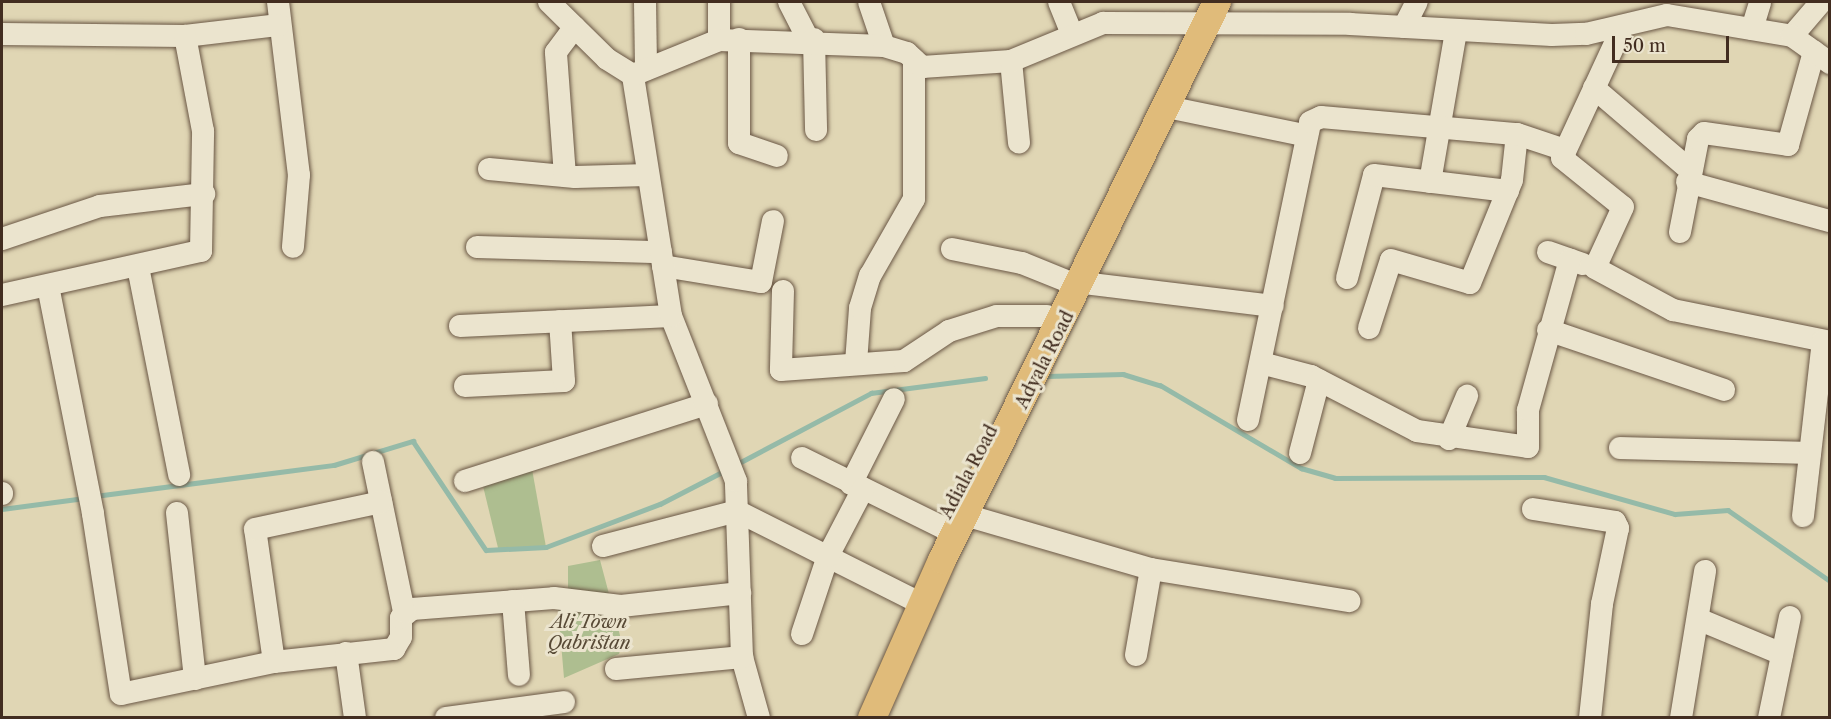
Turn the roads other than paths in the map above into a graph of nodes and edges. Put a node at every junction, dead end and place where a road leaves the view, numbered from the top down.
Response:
1 (278, 2) edge
2 (549, 2) edge
3 (645, 2) edge
4 (719, 2) edge
5 (789, 2) edge
6 (869, 2) edge
7 (1059, 2) edge
8 (1416, 2) edge
9 (1760, 2) edge
10 (1821, 2) edge
11 (1204, 12) edge
12 (279, 26) junction
13 (575, 27) junction
14 (1404, 27) junction
15 (1623, 27) junction
16 (1752, 29) junction
17 (1456, 31) junction
18 (2, 34) edge
19 (1072, 34) junction
20 (185, 36) junction
21 (1792, 36) junction
22 (729, 39) junction
23 (811, 39) junction
24 (884, 46) junction
25 (1822, 57) edge
26 (914, 60) junction
27 (1011, 61) junction
28 (639, 72) junction
29 (1594, 88) junction
30 (1167, 107) junction
31 (1438, 128) junction
32 (816, 130) dead end
33 (1517, 134) junction
34 (1304, 135) junction
35 (1019, 143) dead end
36 (1565, 150) junction
37 (777, 156) dead end
38 (489, 169) dead end
39 (648, 175) junction
40 (565, 176) junction
41 (1688, 176) junction
42 (1430, 182) junction
43 (1508, 191) junction
44 (204, 194) junction
45 (773, 221) dead end
46 (1830, 221) edge
47 (1680, 232) dead end
48 (2, 239) edge
49 (293, 247) dead end
50 (477, 247) dead end
51 (952, 249) dead end
52 (1548, 252) dead end
53 (662, 259) junction
54 (1570, 260) junction
55 (138, 267) junction
56 (1595, 268) junction
57 (1347, 278) dead end
58 (1073, 282) junction
59 (48, 286) junction
60 (783, 291) dead end
61 (2, 295) edge
62 (1273, 306) junction
63 (671, 316) junction
64 (1047, 316) junction
65 (560, 321) junction
66 (460, 326) dead end
67 (1369, 328) dead end
68 (1548, 330) junction
69 (1826, 342) edge
70 (856, 363) junction
71 (1261, 363) junction
72 (1320, 380) junction
73 (465, 386) dead end
74 (1724, 390) dead end
75 (1467, 396) dead end
76 (894, 399) dead end
77 (707, 404) junction
78 (1248, 420) dead end
79 (1449, 439) junction
80 (1620, 448) dead end
81 (1300, 453) dead end
82 (1810, 453) junction
83 (802, 458) dead end
84 (374, 462) dead end
85 (179, 475) dead end
86 (465, 481) dead end
87 (857, 486) junction
88 (381, 502) junction
89 (1533, 509) dead end
90 (737, 511) junction
91 (177, 513) dead end
92 (1803, 516) dead end
93 (953, 526) junction
94 (603, 546) dead end
95 (828, 556) junction
96 (1151, 569) junction
97 (1705, 571) dead end
98 (740, 593) junction
99 (914, 600) junction
100 (1349, 600) dead end
101 (513, 601) junction
102 (404, 612) junction
103 (1790, 617) dead end
104 (1698, 619) junction
105 (802, 634) dead end
106 (346, 653) junction
107 (1782, 654) junction
108 (1136, 655) dead end
109 (742, 657) junction
110 (274, 662) junction
111 (616, 669) dead end
112 (519, 675) dead end
113 (195, 679) junction
114 (564, 702) dead end
115 (520, 715) edge
116 (355, 717) edge
117 (446, 717) edge
118 (759, 717) edge
119 (855, 717) edge
120 (872, 717) edge
121 (1590, 717) edge
122 (1681, 717) edge
123 (1768, 717) edge

1 - 12 street
2 - 13 street
3 - 28 street
4 - 22 street
5 - 23 street
6 - 24 street
7 - 19 street
8 - 14 street
9 - 16 street
10 - 21 street
11 - 14 street
11 - 19 street
11 - 30 main road, Adyala Road
11 - 58 main road, Adiala Road
12 - 20 street
12 - 49 street
13 - 28 street
13 - 40 street
14 - 17 street
15 - 16 street
15 - 17 street
15 - 29 street
16 - 21 street
17 - 31 street
18 - 20 street
19 - 27 street
20 - 44 street
21 - 25 street
22 - 23 street
22 - 28 street
22 - 37 street
23 - 24 street
23 - 32 street
24 - 26 street
25 - 41 street
26 - 27 street
26 - 70 street
27 - 35 street
28 - 39 street
29 - 36 street
29 - 41 street
30 - 34 street
30 - 58 main road, Adyala Road
31 - 33 street
31 - 34 street
31 - 42 street
33 - 36 street
33 - 43 street
34 - 62 street
36 - 56 street
38 - 40 street
39 - 40 street
39 - 53 street
41 - 46 street
41 - 47 street
42 - 43 street
42 - 57 street
43 - 67 street
44 - 48 street
44 - 55 street
45 - 53 street
50 - 53 street
51 - 58 street
52 - 54 street
53 - 63 street
54 - 56 street
54 - 68 street
55 - 59 street
55 - 85 street
56 - 69 street
58 - 62 street
58 - 64 main road, Adiala Road
58 - 93 main road, Adyala Road
59 - 61 street
59 - 113 street
60 - 70 street
62 - 71 street
63 - 65 street
63 - 77 street
64 - 70 street
64 - 93 main road, Adiala Road
65 - 66 street
65 - 73 street
68 - 74 street
68 - 79 street
69 - 82 street
71 - 72 street
71 - 78 street
72 - 79 street
72 - 81 street
75 - 79 street
76 - 87 street
77 - 86 street
77 - 90 street
80 - 82 street
82 - 92 street
83 - 87 street
84 - 88 street
87 - 93 street
87 - 95 street
88 - 102 street
88 - 110 street
89 - 121 street
90 - 94 street
90 - 95 street
90 - 98 street
91 - 113 street
93 - 96 street
93 - 99 main road, Adiala Road
95 - 99 street
95 - 105 street
96 - 100 street
96 - 108 street
97 - 104 street
98 - 101 street
98 - 109 street
99 - 119 main road, Adiala Road
99 - 120 main road
101 - 102 street
101 - 112 street
102 - 106 street
103 - 107 street
104 - 107 street
104 - 122 street
106 - 110 street
106 - 116 street
107 - 123 street
109 - 111 street
109 - 118 street
110 - 113 street
114 - 115 street
115 - 117 street

